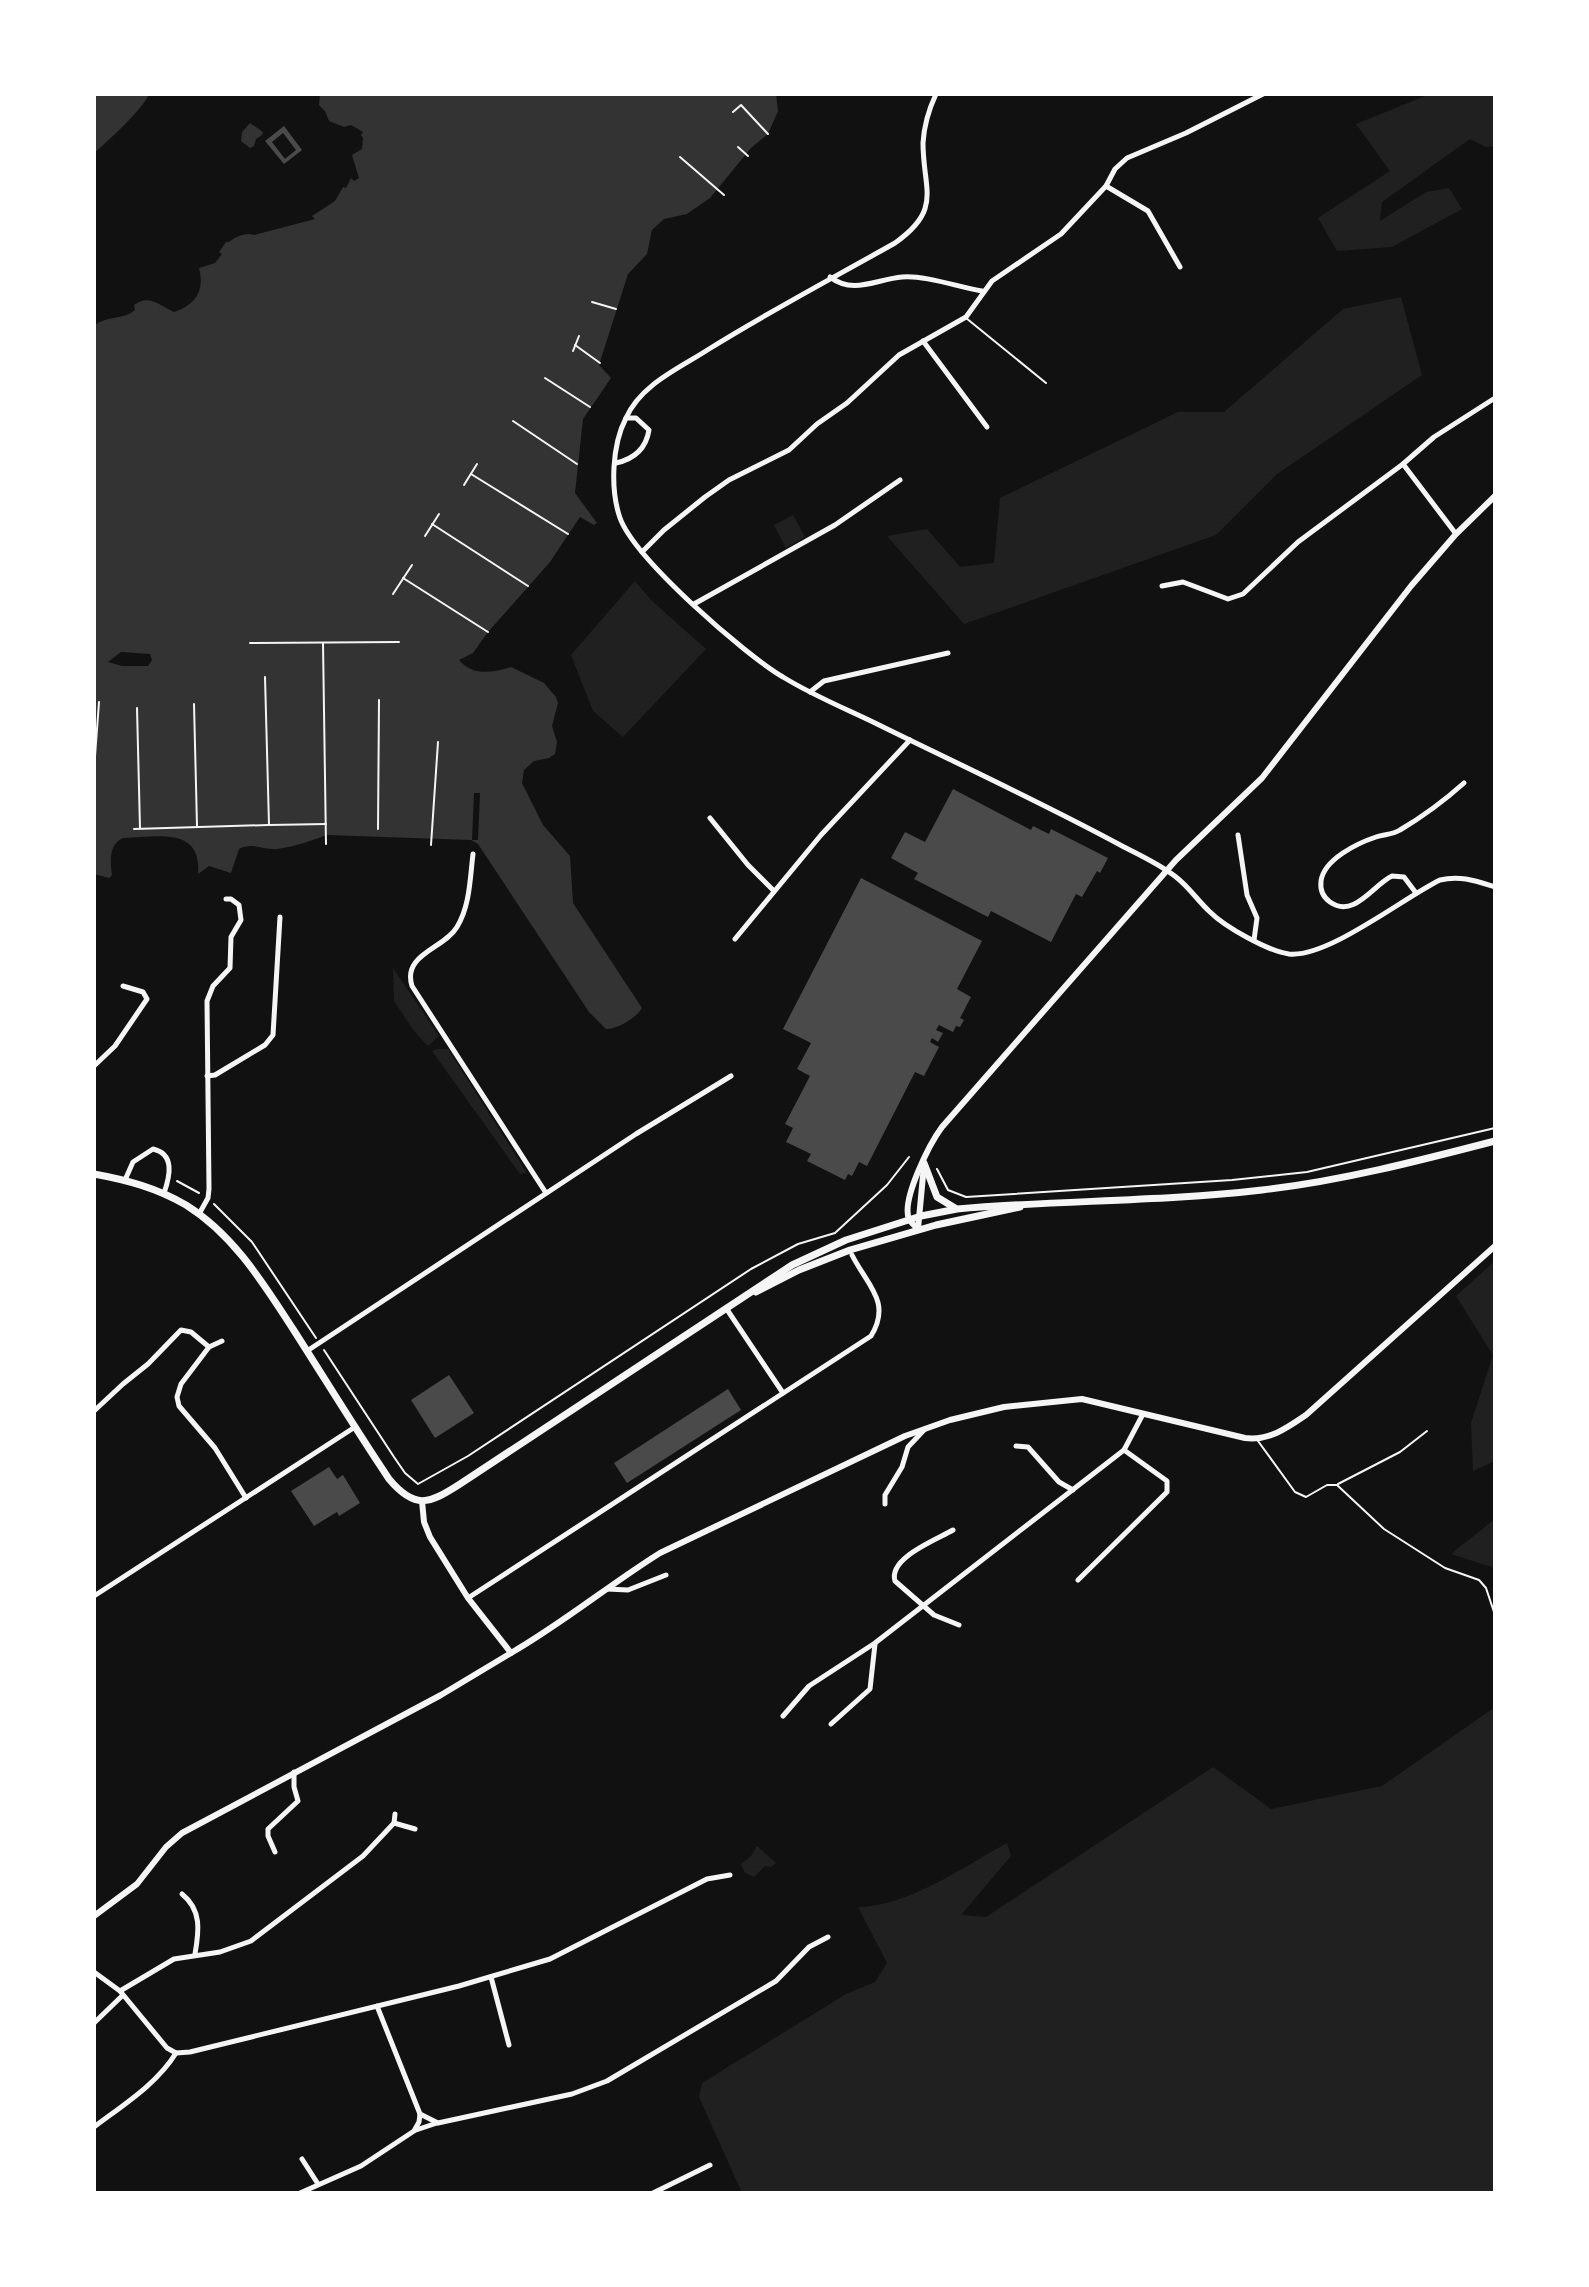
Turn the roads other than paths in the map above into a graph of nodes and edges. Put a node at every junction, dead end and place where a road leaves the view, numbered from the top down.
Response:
1 (936, 94) edge
2 (1263, 94) edge
3 (1106, 186) junction
4 (1180, 267) dead end
5 (830, 277) junction
6 (982, 291) junction
7 (966, 317) junction
8 (923, 341) junction
9 (1046, 383) dead end
10 (1495, 398) edge
11 (626, 418) junction
12 (987, 427) dead end
13 (616, 463) junction
14 (1403, 464) junction
15 (900, 480) dead end
16 (1495, 496) edge
17 (1456, 534) junction
18 (642, 552) junction
19 (1162, 586) dead end
20 (694, 604) junction
21 (948, 653) dead end
22 (810, 692) junction
23 (910, 740) junction
24 (1464, 783) dead end
25 (710, 818) dead end
26 (1238, 835) dead end
27 (473, 854) dead end
28 (1167, 870) junction
29 (1495, 887) edge
30 (774, 891) junction
31 (1416, 893) junction
32 (226, 899) dead end
33 (280, 917) dead end
34 (735, 939) dead end
35 (1254, 940) junction
36 (123, 986) dead end
37 (94, 1066) edge
38 (207, 1076) junction
39 (731, 1076) dead end
40 (1495, 1141) edge
41 (924, 1163) junction
42 (94, 1174) edge
43 (125, 1180) junction
44 (164, 1193) junction
45 (546, 1193) junction
46 (1023, 1206) junction
47 (957, 1209) junction
48 (199, 1214) junction
49 (921, 1216) junction
50 (909, 1219) junction
51 (918, 1229) junction
52 (1495, 1246) edge
53 (852, 1255) dead end
54 (746, 1296) junction
55 (726, 1308) junction
56 (222, 1341) dead end
57 (209, 1347) junction
58 (307, 1351) junction
59 (783, 1393) junction
60 (94, 1411) edge
61 (1143, 1413) junction
62 (356, 1427) junction
63 (926, 1428) junction
64 (1427, 1431) dead end
65 (1257, 1440) junction
66 (1016, 1446) dead end
67 (1124, 1450) junction
68 (1337, 1485) junction
69 (1073, 1490) junction
70 (246, 1498) junction
71 (422, 1501) junction
72 (885, 1504) dead end
73 (953, 1530) dead end
74 (666, 1575) dead end
75 (1078, 1580) dead end
76 (607, 1589) junction
77 (94, 1596) edge
78 (468, 1598) junction
79 (923, 1607) junction
80 (1495, 1615) edge
81 (959, 1625) dead end
82 (875, 1643) junction
83 (511, 1653) junction
84 (783, 1716) dead end
85 (831, 1724) dead end
86 (294, 1771) junction
87 (395, 1814) dead end
88 (394, 1823) junction
89 (415, 1829) dead end
90 (275, 1852) dead end
91 (730, 1875) dead end
92 (182, 1894) dead end
93 (94, 1916) edge
94 (828, 1937) dead end
95 (195, 1954) junction
96 (94, 1972) edge
97 (491, 1977) junction
98 (122, 1993) junction
99 (377, 2006) junction
100 (94, 2023) edge
101 (509, 2045) dead end
102 (176, 2053) junction
103 (420, 2114) junction
104 (438, 2123) junction
105 (94, 2127) edge
106 (414, 2131) junction
107 (302, 2159) dead end
108 (710, 2165) dead end
109 (318, 2184) junction
110 (300, 2193) edge
111 (653, 2193) edge

1 - 5 street
2 - 3 street
3 - 4 street
3 - 6 street
5 - 6 street
5 - 11 street
6 - 7 street
7 - 8 street
7 - 9 lane
8 - 12 street
8 - 18 street
10 - 14 street
11 - 13 street
11 - 13 street
13 - 18 street
14 - 17 street
14 - 19 street
15 - 20 street
16 - 17 main road
17 - 28 main road
18 - 20 street
20 - 22 street
21 - 22 street
22 - 23 street
23 - 28 street
23 - 30 street
24 - 31 street
25 - 30 street
26 - 35 street
27 - 45 street
28 - 35 street
28 - 41 main road
29 - 31 street
30 - 34 street
31 - 35 street
32 - 38 street
33 - 38 street
36 - 37 street
38 - 48 street
39 - 45 street
40 - 46 main road
41 - 47 main road
41 - 49 main road
41 - 50 main road
42 - 43 main road
43 - 44 main road
43 - 44 street
44 - 48 main road
45 - 58 street
46 - 47 main road
46 - 51 main road
47 - 49 main road
48 - 58 main road
49 - 50 main road
49 - 51 main road
50 - 51 main road
50 - 54 main road
51 - 54 main road
52 - 65 main road
53 - 59 street
54 - 55 main road
55 - 59 street
55 - 71 main road
56 - 57 street
57 - 60 street
57 - 70 street
58 - 62 main road
59 - 78 street
61 - 63 main road
61 - 65 main road
61 - 67 street
62 - 70 street
62 - 71 main road
63 - 72 street
63 - 76 main road
64 - 68 lane
65 - 68 lane
66 - 69 street
67 - 69 street
67 - 75 street
68 - 80 lane
69 - 79 street
70 - 77 street
71 - 78 main road
73 - 79 street
74 - 76 street
76 - 83 main road
78 - 83 main road
79 - 81 street
79 - 82 street
82 - 84 street
82 - 85 street
83 - 86 main road
86 - 90 street
86 - 93 main road
87 - 88 street
88 - 89 street
88 - 95 street
91 - 97 street
92 - 95 street
94 - 104 street
95 - 98 street
96 - 98 street
97 - 99 street
97 - 101 street
98 - 100 street
98 - 102 street
99 - 102 street
99 - 103 street
102 - 105 street
103 - 104 street
103 - 106 street
104 - 106 street
106 - 109 street
107 - 109 street
108 - 111 street
109 - 110 street

